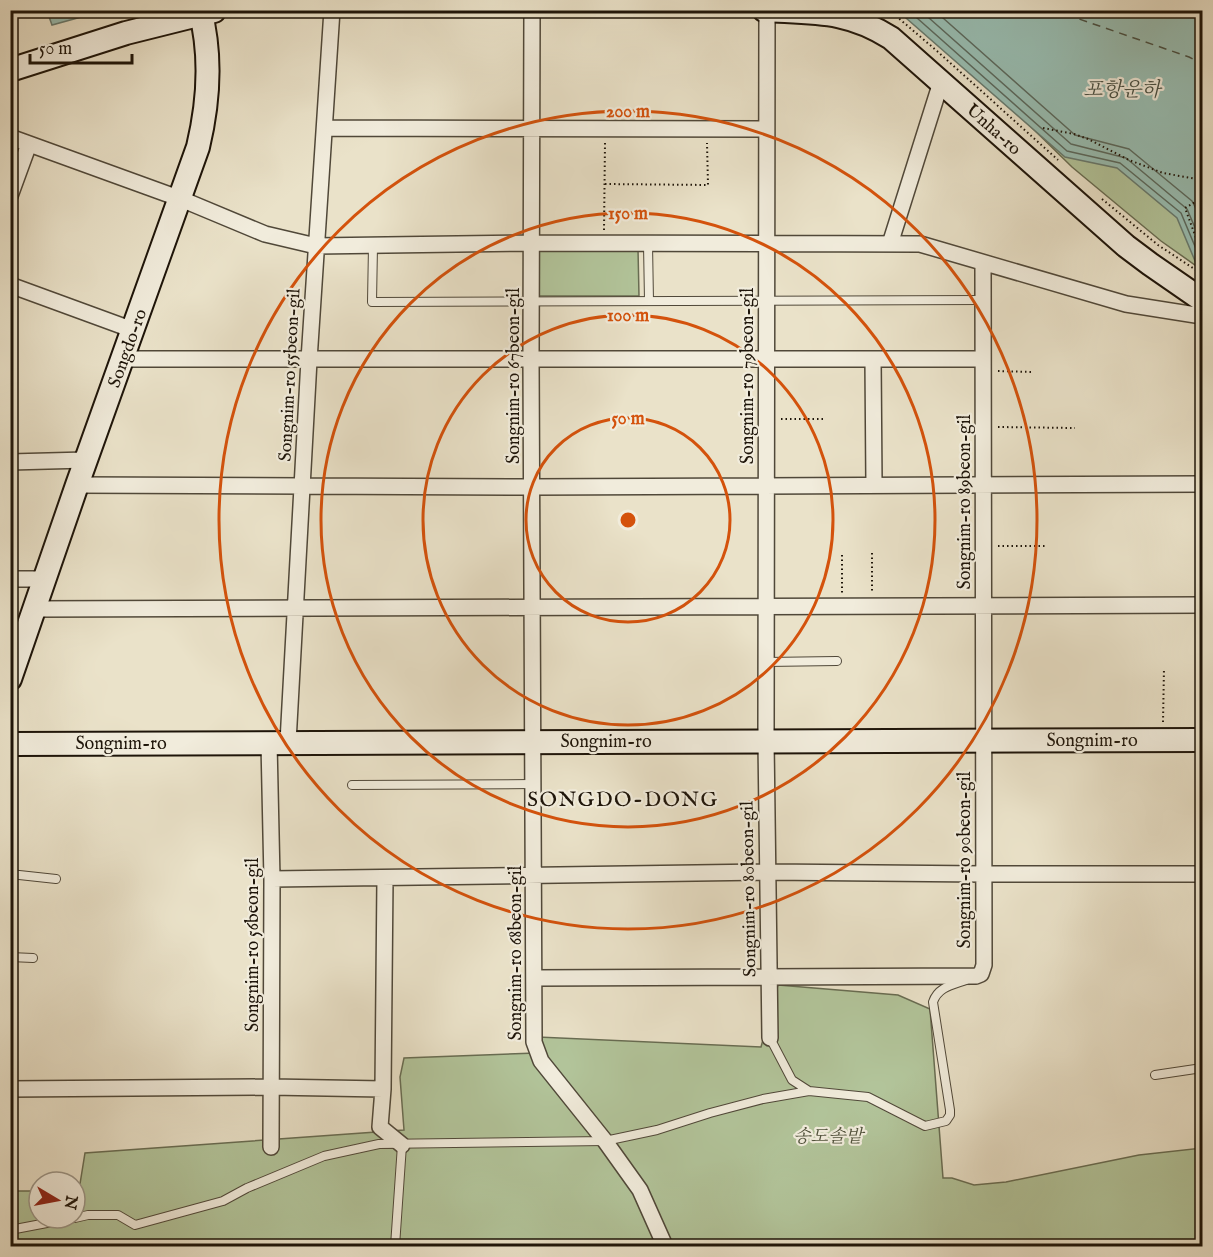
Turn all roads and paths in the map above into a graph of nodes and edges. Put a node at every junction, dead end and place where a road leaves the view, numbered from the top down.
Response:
1 (332, 10) edge
2 (532, 10) edge
3 (889, 10) edge
4 (766, 11) edge
5 (206, 12) edge
6 (10, 70) edge
7 (940, 82) junction
8 (325, 128) junction
9 (533, 128) junction
10 (606, 128) junction
11 (707, 128) junction
12 (1044, 128) dead end
13 (766, 129) junction
14 (10, 137) edge
15 (28, 144) junction
16 (1061, 163) dead end
17 (1203, 180) edge
18 (605, 184) junction
19 (1097, 194) dead end
20 (10, 196) edge
21 (1202, 198) edge
22 (181, 199) junction
23 (1203, 203) edge
24 (531, 243) junction
25 (604, 244) junction
26 (648, 244) junction
27 (890, 244) junction
28 (766, 245) junction
29 (316, 246) junction
30 (374, 246) junction
31 (1203, 254) edge
32 (983, 264) junction
33 (1203, 274) edge
34 (10, 285) edge
35 (766, 300) junction
36 (983, 300) junction
37 (1203, 300) edge
38 (532, 301) junction
39 (649, 301) junction
40 (1203, 315) edge
41 (133, 330) junction
42 (766, 358) junction
43 (123, 359) junction
44 (531, 359) junction
45 (873, 359) junction
46 (309, 360) junction
47 (983, 365) junction
48 (1031, 372) dead end
49 (766, 419) junction
50 (824, 419) dead end
51 (983, 427) junction
52 (1075, 428) dead end
53 (86, 460) junction
54 (10, 462) edge
55 (874, 484) junction
56 (983, 484) junction
57 (1203, 484) edge
58 (77, 485) junction
59 (767, 485) junction
60 (302, 486) junction
61 (533, 487) junction
62 (983, 546) junction
63 (1045, 546) dead end
64 (872, 553) dead end
65 (842, 555) dead end
66 (10, 579) edge
67 (46, 579) junction
68 (1203, 605) edge
69 (983, 606) junction
70 (872, 607) junction
71 (766, 608) junction
72 (842, 608) junction
73 (35, 609) junction
74 (296, 609) junction
75 (533, 609) junction
76 (837, 661) dead end
77 (766, 663) junction
78 (1164, 668) dead end
79 (10, 679) edge
80 (984, 740) junction
81 (1163, 740) junction
82 (1203, 740) edge
83 (766, 741) junction
84 (279, 742) junction
85 (534, 742) junction
86 (10, 744) edge
87 (534, 784) junction
88 (352, 785) dead end
89 (768, 872) junction
90 (10, 874) edge
91 (983, 874) junction
92 (1203, 874) edge
93 (534, 876) junction
94 (385, 878) junction
95 (56, 879) dead end
96 (273, 879) junction
97 (10, 957) edge
98 (33, 958) dead end
99 (976, 976) junction
100 (535, 978) junction
101 (769, 978) junction
102 (770, 1038) joint
103 (1203, 1068) edge
104 (1155, 1075) dead end
105 (271, 1087) junction
106 (10, 1089) edge
107 (383, 1089) junction
108 (808, 1090) junction
109 (605, 1141) junction
110 (402, 1145) junction
111 (271, 1147) dead end
112 (87, 1217) edge
113 (27, 1227) edge
114 (10, 1230) edge
115 (395, 1246) edge
116 (665, 1246) edge

1 - 8 street, Songnim-ro 55beon-gil
2 - 9 street, Songnim-ro 67beon-gil
3 - 16 path
4 - 7 street, Unha-ro
4 - 13 street, Songnim-ro 79beon-gil
5 - 6 street
5 - 22 street, Songdo-ro
7 - 27 street
7 - 37 street, Unha-ro
8 - 9 street
8 - 29 street, Songnim-ro 55beon-gil
9 - 10 street
9 - 24 street, Songnim-ro 67beon-gil
10 - 11 street
10 - 18 path
11 - 13 street
11 - 18 path
12 - 17 path
13 - 28 street, Songnim-ro 79beon-gil
14 - 15 street
15 - 20 street
15 - 22 street
18 - 25 path
19 - 33 path
21 - 23 path
21 - 31 path
22 - 29 street
22 - 41 street, Songdo-ro
24 - 25 street
24 - 30 street
24 - 38 street, Songnim-ro 67beon-gil
25 - 26 street
26 - 28 street
26 - 39 lane
27 - 28 street
27 - 32 street
28 - 35 street, Songnim-ro 79beon-gil
29 - 30 street
29 - 46 street, Songnim-ro 55beon-gil
30 - 38 lane
32 - 36 street, Songnim-ro 89beon-gil
32 - 40 street
34 - 41 street
35 - 36 lane
35 - 39 lane
35 - 42 street, Songnim-ro 79beon-gil
36 - 47 street, Songnim-ro 89beon-gil
38 - 39 lane
38 - 44 street, Songnim-ro 67beon-gil
41 - 43 street, Songdo-ro
42 - 44 street
42 - 45 street
42 - 49 street, Songnim-ro 79beon-gil
43 - 46 street
43 - 53 street, Songdo-ro
44 - 46 street
44 - 61 street, Songnim-ro 67beon-gil
45 - 47 street
45 - 55 street
46 - 60 street, Songnim-ro 55beon-gil
47 - 48 path
47 - 51 street, Songnim-ro 89beon-gil
49 - 50 path
49 - 59 street, Songnim-ro 79beon-gil
51 - 52 path
51 - 56 street, Songnim-ro 89beon-gil
53 - 54 street
53 - 58 street, Songdo-ro
55 - 56 street
55 - 59 street
56 - 57 street
56 - 62 street, Songnim-ro 89beon-gil
58 - 60 street
58 - 67 street, Songdo-ro
59 - 61 street
59 - 71 street, Songnim-ro 79beon-gil
60 - 61 street
60 - 74 street, Songnim-ro 55beon-gil
61 - 75 street, Songnim-ro 67beon-gil
62 - 63 path
62 - 69 street, Songnim-ro 89beon-gil
64 - 70 path
65 - 72 path
66 - 67 street
67 - 73 street, Songdo-ro
68 - 69 street
69 - 70 street
69 - 80 street, Songnim-ro 89beon-gil
70 - 72 street
71 - 72 street
71 - 75 street
71 - 77 street, Songnim-ro 79beon-gil
73 - 74 street
73 - 79 street, Songdo-ro
74 - 75 street
74 - 84 street, Songnim-ro 55beon-gil
75 - 85 street, Songnim-ro 67beon-gil
76 - 77 lane
77 - 83 street, Songnim-ro 79beon-gil
78 - 81 path
80 - 81 street, Songnim-ro
80 - 83 street, Songnim-ro
80 - 91 street, Songnim-ro 90beon-gil
81 - 82 street, Songnim-ro
83 - 85 street, Songnim-ro
83 - 89 street, Songnim-ro 80beon-gil
84 - 85 street, Songnim-ro
84 - 86 street, Songnim-ro
84 - 96 street, Songnim-ro 56beon-gil
85 - 87 street, Songnim-ro 68beon-gil
87 - 88 lane
87 - 93 street, Songnim-ro 68beon-gil
89 - 91 street
89 - 93 street
89 - 101 street, Songnim-ro 80beon-gil
90 - 95 lane
91 - 92 street
91 - 99 street, Songnim-ro 90beon-gil
93 - 94 street
93 - 100 street, Songnim-ro 68beon-gil
94 - 96 street
94 - 107 street
96 - 105 street, Songnim-ro 56beon-gil
97 - 98 lane
99 - 101 street
99 - 108 lane
100 - 101 street
100 - 109 street, Songnim-ro 68beon-gil
101 - 102 street, Songnim-ro 80beon-gil
102 - 108 lane
103 - 104 lane
105 - 106 street
105 - 107 street
105 - 111 street, Songnim-ro 56beon-gil
107 - 110 street
108 - 109 lane
109 - 110 lane
109 - 116 street, Songnim-ro 68beon-gil
110 - 112 lane
110 - 115 lane
113 - 114 lane

